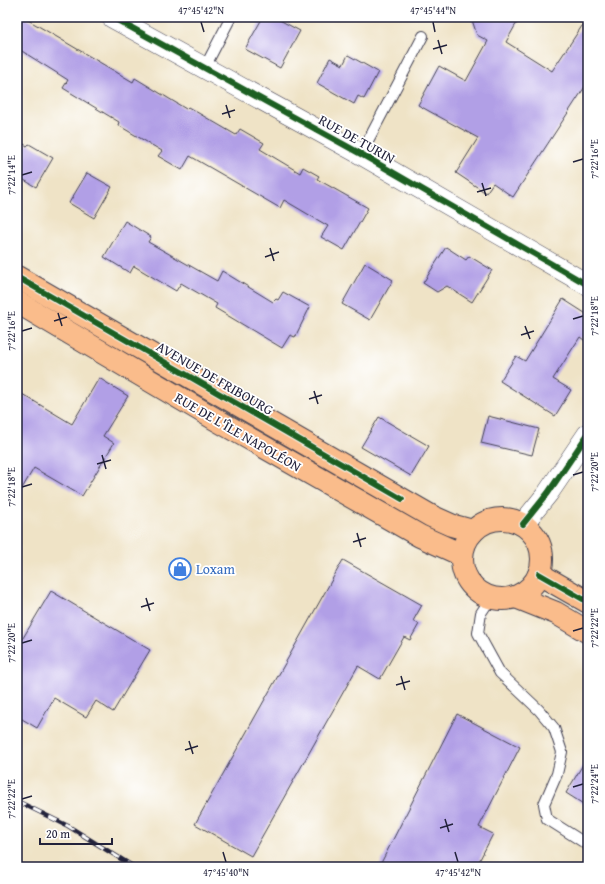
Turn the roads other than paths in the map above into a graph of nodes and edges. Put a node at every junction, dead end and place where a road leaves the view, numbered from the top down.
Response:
1 (112, 17) edge
2 (231, 17) edge
3 (423, 36) dead end
4 (204, 69) junction
5 (361, 154) junction
6 (17, 277) edge
7 (588, 285) edge
8 (17, 302) edge
9 (586, 442) edge
10 (523, 524) junction
11 (473, 531) junction
12 (462, 555) junction
13 (539, 574) junction
14 (516, 597) junction
15 (490, 598) junction
16 (588, 602) edge
17 (588, 632) edge
18 (588, 845) edge

1 - 4 street, RUE DE TURIN
2 - 4 lane
3 - 5 lane, RUE DE TURIN
4 - 5 street, RUE DE TURIN
5 - 7 street, RUE DE TURIN
6 - 11 main road, AVENUE DE FRIBOURG
8 - 12 main road, RUE DE L'ÎLE NAPOLÉON
9 - 10 street
10 - 11 main road
10 - 13 main road
11 - 12 main road
12 - 15 main road
13 - 14 main road
13 - 16 main road
14 - 15 main road
14 - 17 main road
15 - 18 lane

